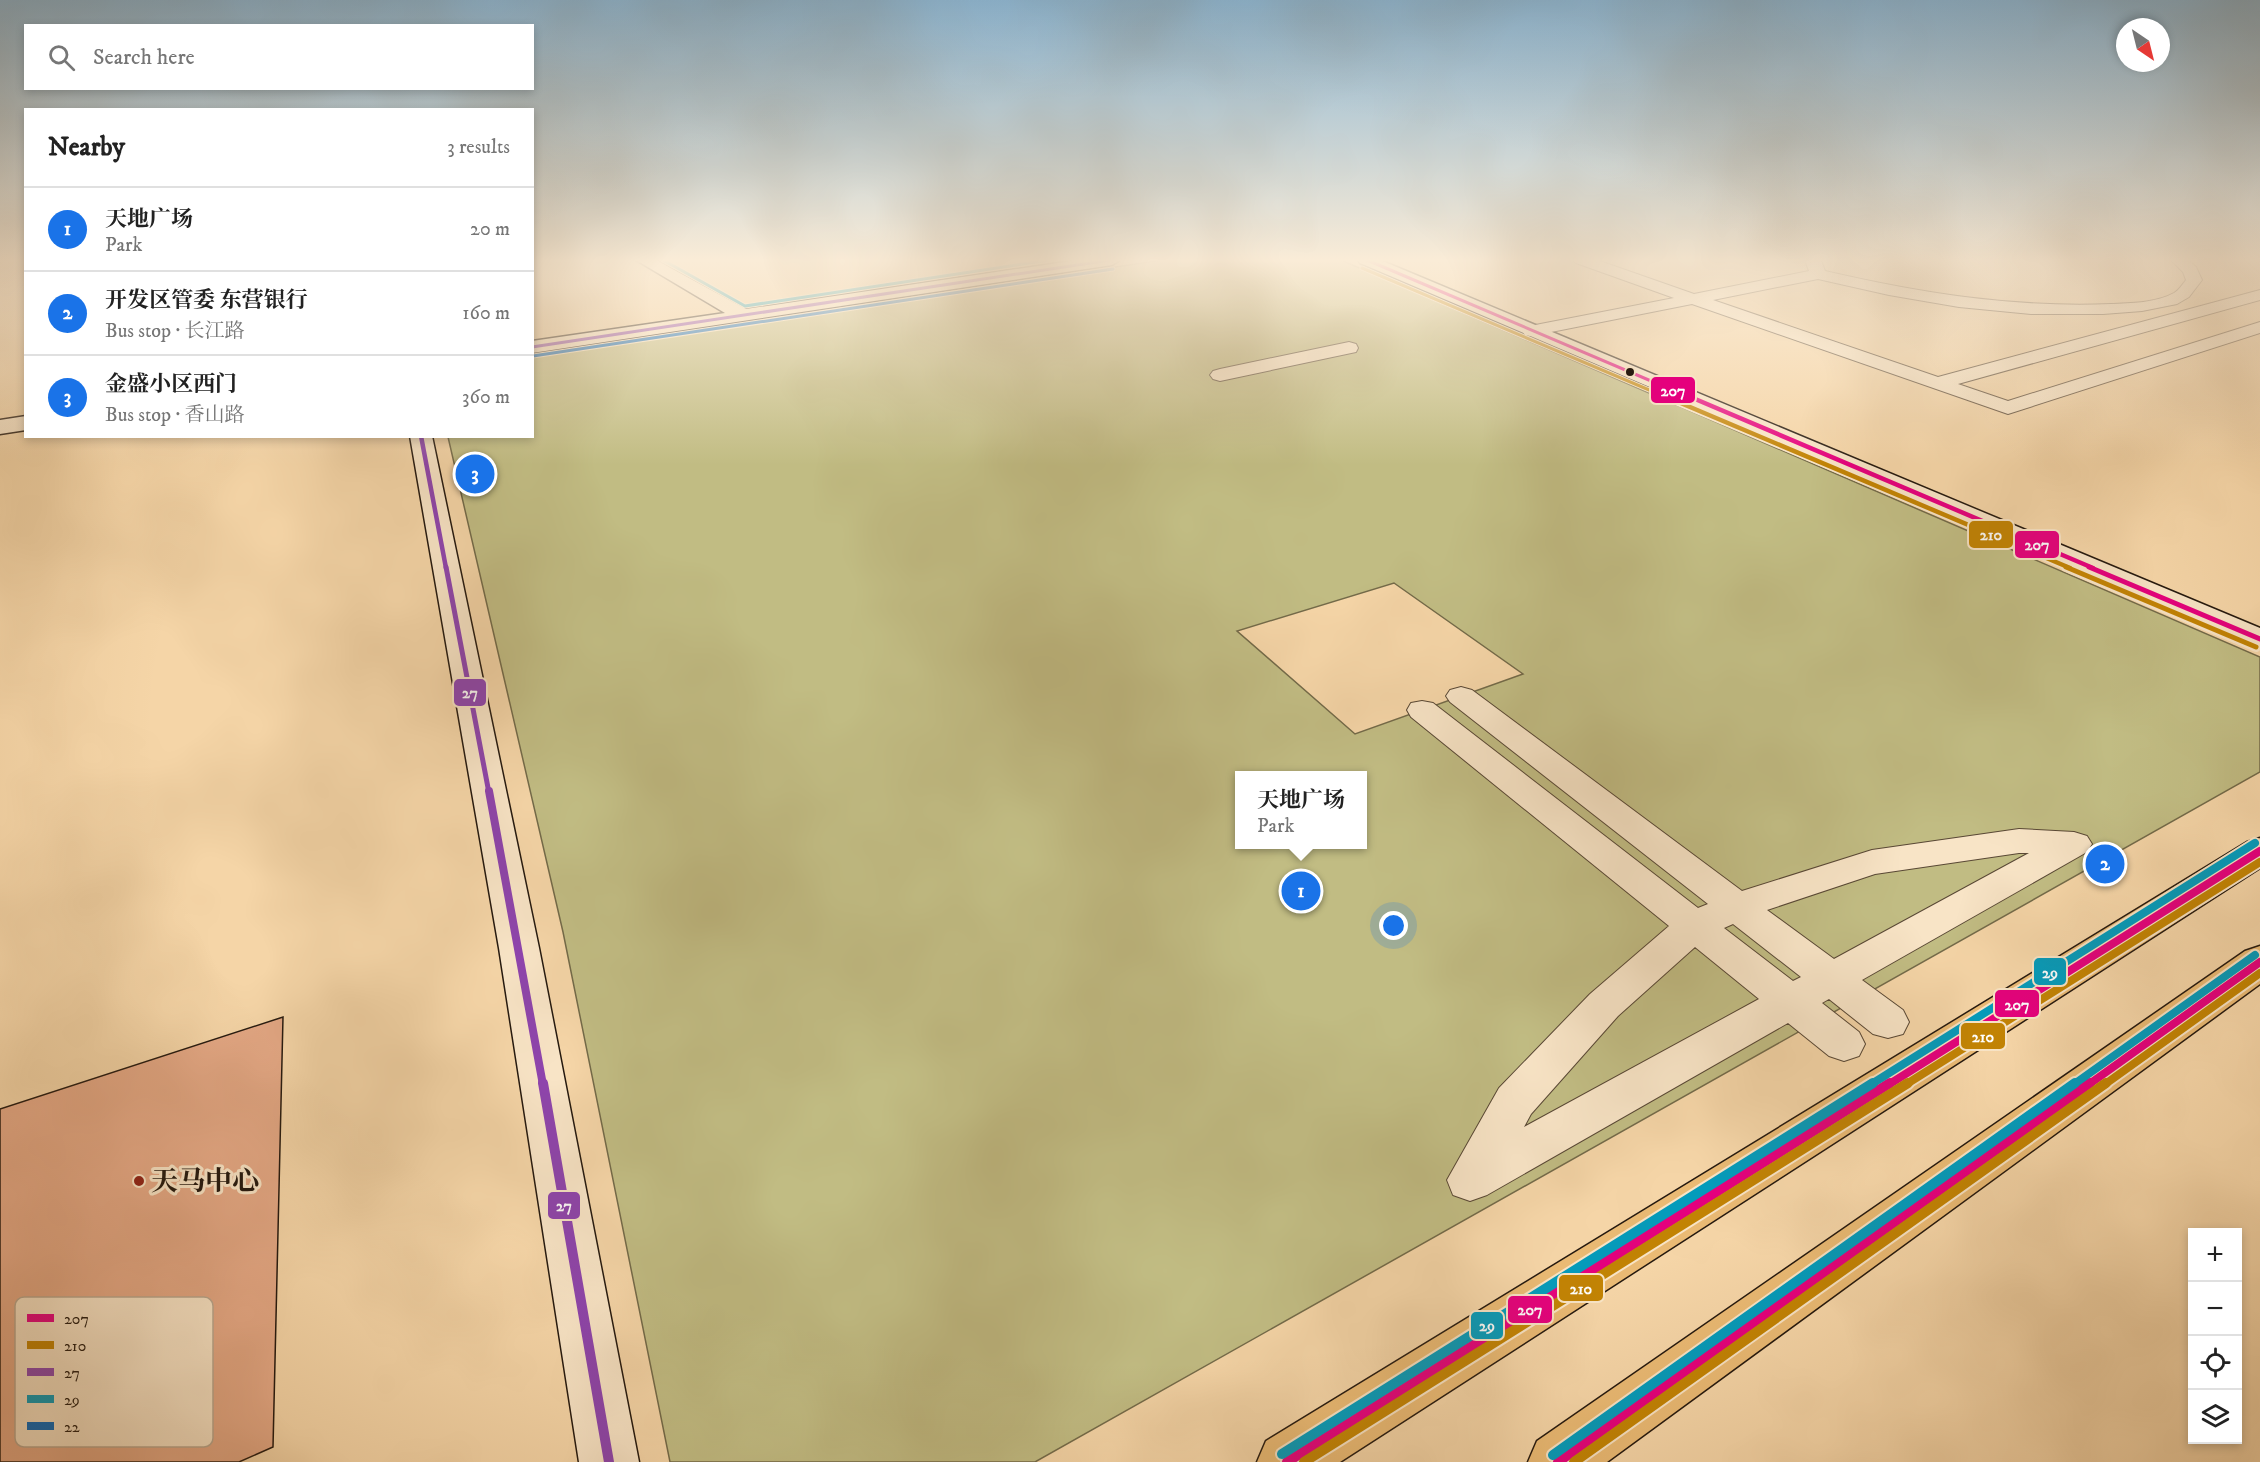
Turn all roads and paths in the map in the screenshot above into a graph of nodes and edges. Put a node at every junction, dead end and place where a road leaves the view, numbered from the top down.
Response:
1 (614, 328) edge
2 (642, 328) edge
3 (1525, 328) edge
4 (1545, 328) edge
5 (1775, 328) edge
6 (2139, 328) edge
7 (2256, 328) edge
8 (1531, 331) junction
9 (534, 339) edge
10 (534, 347) edge
11 (1349, 348) dead end
12 (1220, 375) dead end
13 (1936, 384) junction
14 (24, 413) edge
15 (0, 417) edge
16 (24, 423) edge
17 (0, 427) edge
18 (422, 438) edge
19 (2260, 639) edge
20 (1461, 696) dead end
21 (1422, 711) dead end
22 (2260, 852) edge
23 (1737, 906) junction
24 (1695, 926) junction
25 (2260, 962) edge
26 (1888, 1022) dead end
27 (1844, 1044) dead end
28 (609, 1462) edge
29 (1287, 1462) edge
30 (1558, 1462) edge

1 - 9 street
2 - 10 street
3 - 8 street
4 - 8 street
5 - 13 street
6 - 13 street
7 - 13 street
8 - 19 street
11 - 12 street
14 - 15 street
16 - 17 street
18 - 28 street
20 - 23 street
21 - 24 street
22 - 29 main road
23 - 24 street
23 - 24 street
23 - 26 street
24 - 27 street
25 - 30 main road

